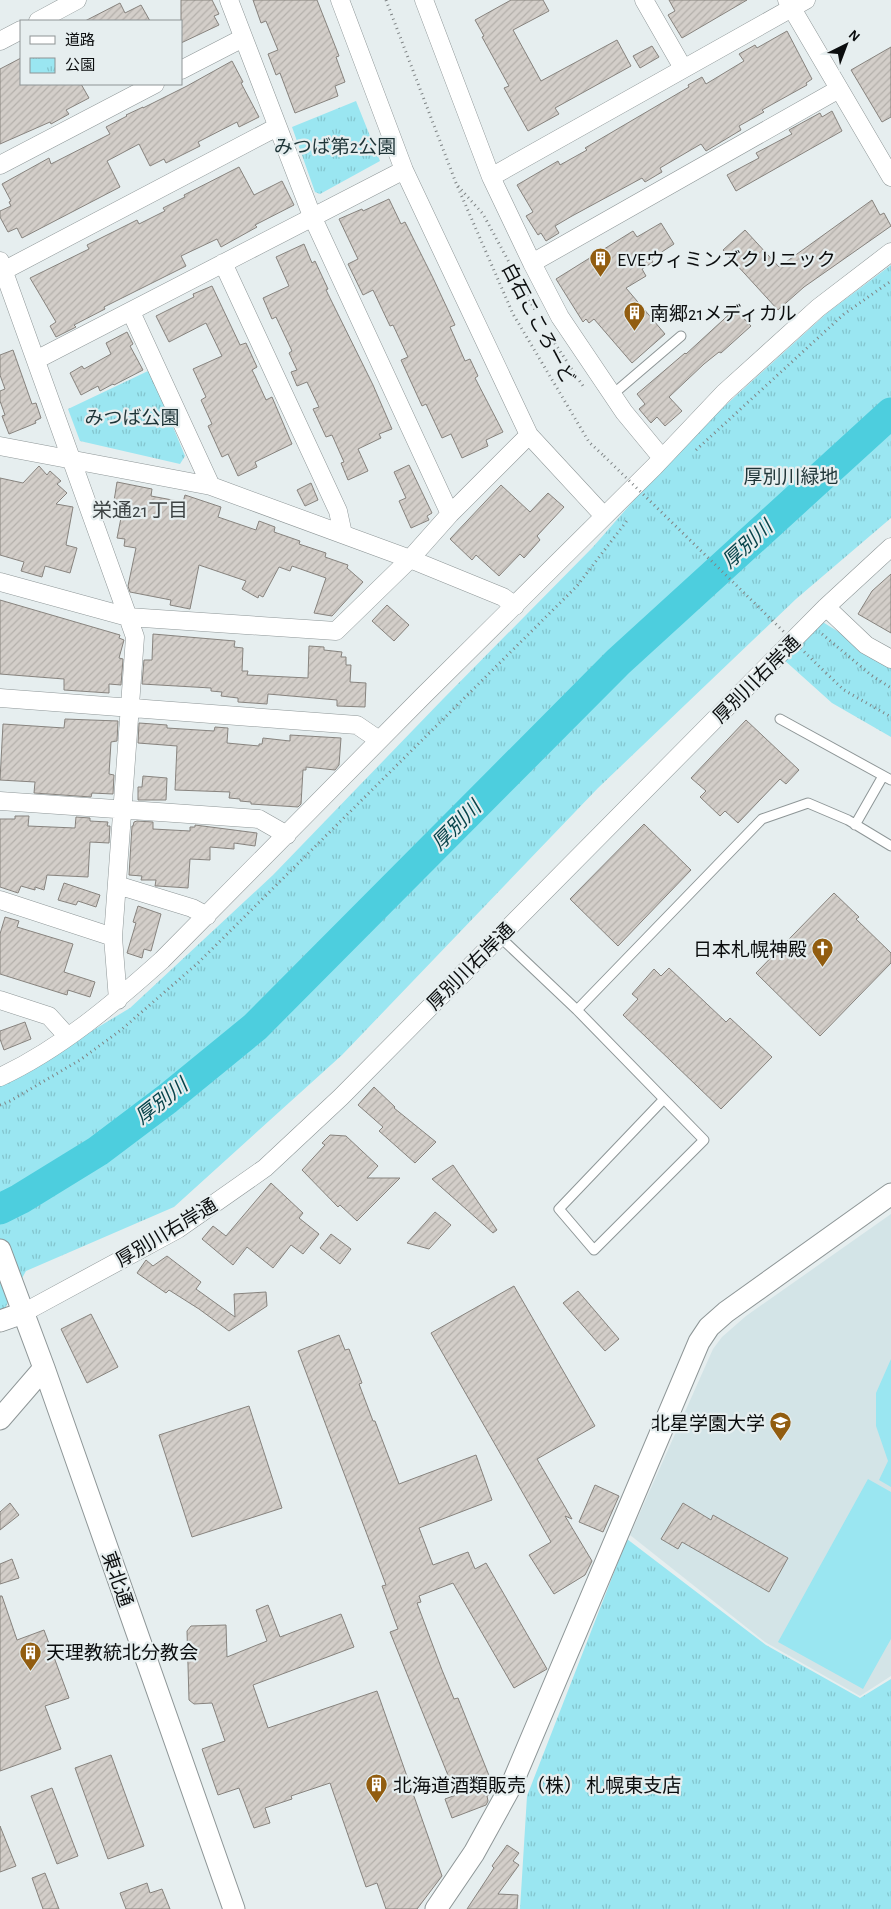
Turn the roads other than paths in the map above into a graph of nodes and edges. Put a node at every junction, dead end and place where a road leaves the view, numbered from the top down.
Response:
1 (77, 0) edge
2 (229, 0) edge
3 (340, 0) edge
4 (424, 0) edge
5 (644, 0) edge
6 (795, 3) edge
7 (40, 20) edge
8 (20, 31) edge
9 (243, 38) junction
10 (0, 41) edge
11 (683, 68) junction
12 (182, 69) edge
13 (154, 85) edge
14 (839, 88) junction
15 (278, 127) junction
16 (0, 166) edge
17 (404, 170) junction
18 (491, 177) junction
19 (891, 177) edge
20 (312, 216) junction
21 (891, 252) edge
22 (223, 263) junction
23 (532, 263) junction
24 (2, 266) edge
25 (131, 312) junction
26 (681, 336) dead end
27 (36, 360) junction
28 (612, 395) junction
29 (529, 435) junction
30 (0, 446) edge
31 (662, 458) junction
32 (72, 460) junction
33 (211, 486) junction
34 (450, 514) junction
35 (604, 516) junction
36 (344, 534) junction
37 (891, 547) edge
38 (410, 559) junction
39 (0, 582) edge
40 (515, 606) junction
41 (826, 607) junction
42 (128, 617) junction
43 (891, 659) edge
44 (0, 698) edge
45 (131, 708) junction
46 (780, 719) dead end
47 (379, 740) junction
48 (887, 778) edge
49 (0, 801) edge
50 (122, 810) junction
51 (855, 825) junction
52 (287, 835) junction
53 (891, 846) edge
54 (117, 885) junction
55 (0, 900) edge
56 (207, 916) junction
57 (500, 936) junction
58 (113, 937) junction
59 (0, 1000) edge
60 (118, 1000) junction
61 (577, 1010) junction
62 (68, 1037) junction
63 (0, 1077) edge
64 (664, 1099) junction
65 (891, 1194) edge
66 (0, 1250) edge
67 (23, 1313) junction
68 (0, 1321) edge
69 (44, 1368) junction
70 (0, 1419) edge
71 (234, 1909) edge
72 (436, 1909) edge

1 - 7 street
2 - 9 street
3 - 17 street
4 - 18 street
5 - 11 street
6 - 11 street
6 - 14 street
8 - 10 street
9 - 12 street
9 - 15 street
11 - 18 street
13 - 16 street
14 - 19 street
14 - 23 street
15 - 20 street
15 - 24 street
17 - 20 street
17 - 29 street
18 - 23 street
20 - 22 street
20 - 34 street
21 - 31 street
22 - 25 street
22 - 36 street
23 - 28 street
24 - 27 street
25 - 27 street
25 - 33 street
26 - 28 lane
27 - 32 street
28 - 31 street
29 - 34 street
29 - 35 street
30 - 32 street
31 - 35 street
32 - 33 street
32 - 42 street
33 - 36 street
34 - 38 street
35 - 40 street
36 - 38 street
37 - 41 street, 厚別川右岸通
38 - 40 street
38 - 42 street
39 - 42 street
40 - 47 street
41 - 43 street
41 - 57 street, 厚別川右岸通
42 - 45 street
44 - 45 street
45 - 47 street
45 - 50 street
46 - 48 lane
47 - 52 street
48 - 51 lane
49 - 50 street
50 - 52 street
50 - 54 street
51 - 53 lane
51 - 61 lane
52 - 56 street
54 - 56 street
54 - 58 street
55 - 58 street
56 - 60 street
57 - 61 lane
57 - 67 street, 厚別川右岸通
58 - 60 street
59 - 62 street
60 - 62 street
61 - 64 lane
62 - 63 street
64 - 64 lane
65 - 72 street
66 - 67 street, 東北通
67 - 68 street, 厚別川右岸通
67 - 69 street, 東北通
69 - 70 street
69 - 71 street, 東北通

